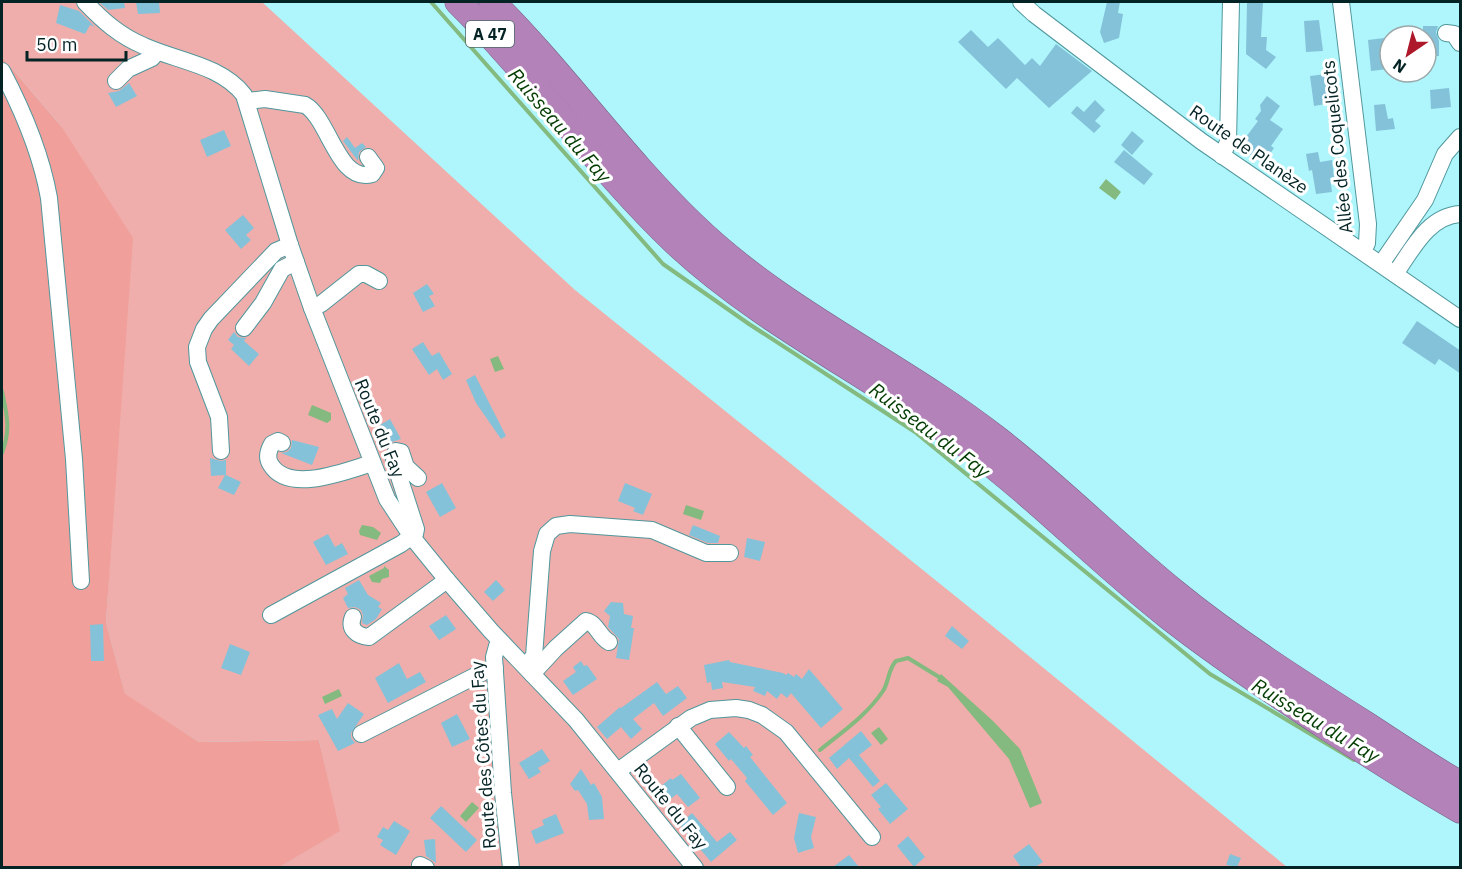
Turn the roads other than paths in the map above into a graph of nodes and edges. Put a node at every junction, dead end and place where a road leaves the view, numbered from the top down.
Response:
1 (85, 2) edge
2 (458, 2) edge
3 (492, 2) edge
4 (1021, 2) edge
5 (1231, 2) edge
6 (1341, 2) edge
7 (1446, 33) dead end
8 (1461, 44) edge
9 (157, 52) junction
10 (2, 71) edge
11 (116, 81) dead end
12 (247, 101) junction
13 (1461, 136) edge
14 (1222, 156) junction
15 (368, 157) dead end
16 (1461, 214) edge
17 (290, 245) junction
18 (1363, 252) junction
19 (296, 262) junction
20 (1388, 269) junction
21 (379, 281) dead end
22 (312, 308) junction
23 (1461, 319) edge
24 (244, 328) dead end
25 (282, 443) dead end
26 (221, 451) dead end
27 (372, 463) junction
28 (418, 478) dead end
29 (412, 537) junction
30 (730, 553) dead end
31 (447, 580) junction
32 (81, 581) dead end
33 (271, 615) dead end
34 (353, 617) dead end
35 (501, 642) junction
36 (609, 642) dead end
37 (495, 668) junction
38 (529, 670) junction
39 (678, 726) junction
40 (361, 734) dead end
41 (618, 771) junction
42 (1461, 784) edge
43 (727, 787) dead end
44 (1461, 810) edge
45 (872, 837) dead end
46 (511, 867) edge
47 (695, 867) edge

1 - 9 street, Route du Fay
2 - 44 highway, A 47
3 - 42 highway, A 47
4 - 14 street, Route de Planèze
5 - 14 street
6 - 18 street, Allée des Coquelicots
7 - 8 street
9 - 11 street
9 - 12 street, Route du Fay
10 - 32 street
12 - 15 street
12 - 17 street, Route du Fay
13 - 20 street
14 - 18 street, Route de Planèze
16 - 20 street
17 - 19 street, Route du Fay
17 - 26 street
18 - 20 street, Route de Planèze
19 - 22 street, Route du Fay
19 - 24 street
20 - 23 street, Route de Planèze
21 - 22 street
22 - 27 street, Route du Fay
25 - 27 street
27 - 29 street, Route du Fay
28 - 29 street
29 - 31 street, Route du Fay
29 - 33 street
30 - 38 street
31 - 34 street
31 - 35 street, Route du Fay
35 - 37 street, Route des Côtes du Fay
35 - 38 street, Route du Fay
36 - 38 street
37 - 40 street
37 - 46 street, Route des Côtes du Fay
38 - 41 street, Route du Fay
39 - 41 street
39 - 43 street
39 - 45 street
41 - 47 street, Route du Fay

